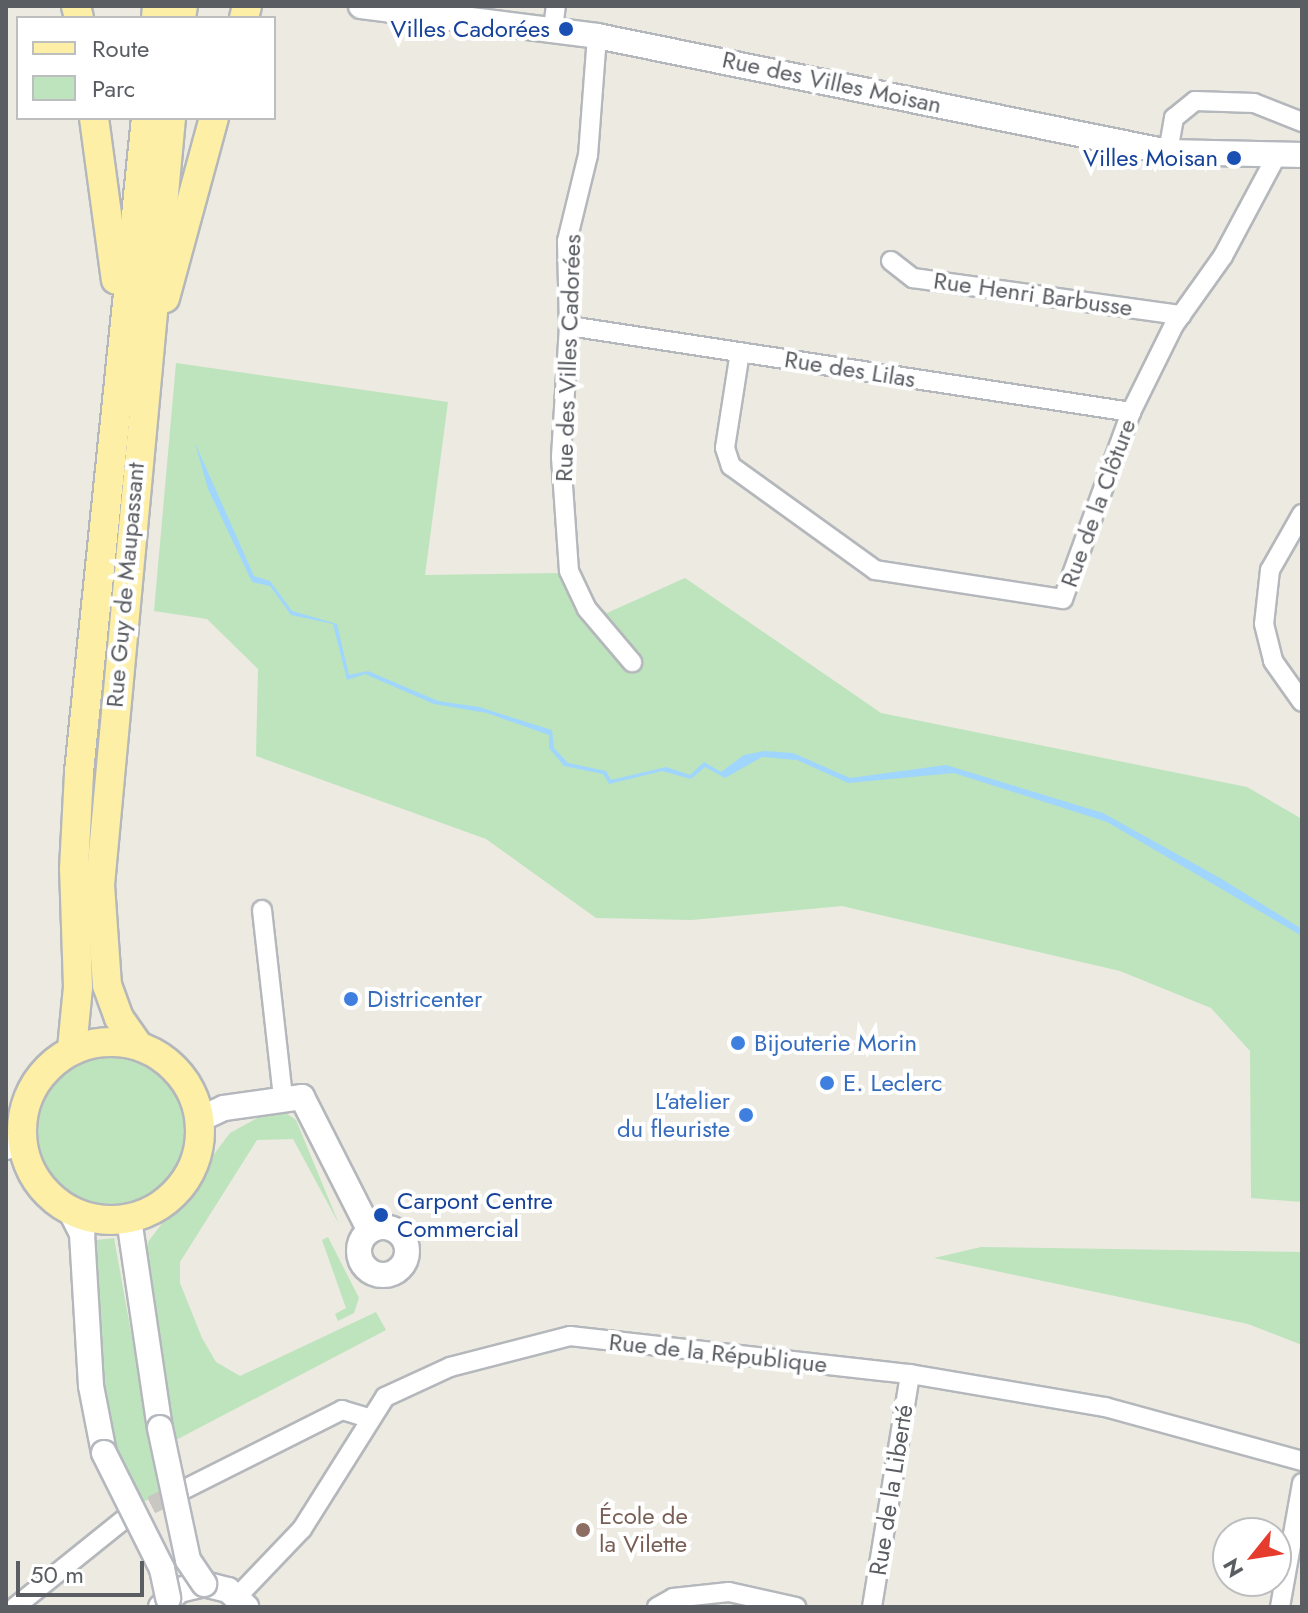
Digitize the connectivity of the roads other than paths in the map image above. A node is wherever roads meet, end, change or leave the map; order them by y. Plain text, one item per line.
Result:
1 (248, 6) edge
2 (256, 6) edge
3 (361, 6) edge
4 (554, 18) edge
5 (597, 36) junction
6 (94, 120) edge
7 (146, 120) edge
8 (171, 120) edge
9 (213, 120) edge
10 (1302, 122) edge
11 (1168, 152) junction
12 (1277, 155) junction
13 (1302, 155) edge
14 (891, 261) dead end
15 (1181, 315) junction
16 (150, 318) junction
17 (569, 326) junction
18 (740, 352) junction
19 (118, 398) junction
20 (1131, 412) junction
21 (1302, 514) edge
22 (632, 662) dead end
23 (1302, 702) edge
24 (262, 910) dead end
25 (138, 1045) junction
26 (72, 1049) junction
27 (283, 1096) junction
28 (200, 1119) junction
29 (14, 1144) edge
30 (71, 1212) junction
31 (129, 1219) junction
32 (370, 1231) dead end
33 (910, 1374) junction
34 (369, 1418) junction
35 (1302, 1461) edge
36 (1302, 1483) edge
37 (185, 1489) tunnel mouth
38 (127, 1517) tunnel mouth
39 (204, 1584) junction
40 (165, 1602) edge
41 (242, 1602) edge
42 (665, 1602) edge
43 (15, 1607) edge
44 (796, 1607) edge
45 (872, 1607) edge
46 (1280, 1607) edge

1 - 2 main road
3 - 4 main road, Rue des Villes Moisan
4 - 5 main road, Rue des Villes Moisan
5 - 11 main road, Rue des Villes Moisan
5 - 17 street, Rue des Villes Cadorées
6 - 19 main road
7 - 19 main road, Rue Guy de Maupassant
8 - 16 main road, Rue Guy de Maupassant
9 - 16 main road
10 - 11 street
11 - 12 main road, Rue des Villes Moisan
12 - 13 main road, Rue des Villes Moisan
12 - 15 street, Rue de la Clôture
14 - 15 street, Rue Henri Barbusse
15 - 20 street, Rue de la Clôture
16 - 25 main road, Rue Guy de Maupassant
17 - 18 street, Rue des Lilas
17 - 22 street, Rue des Villes Cadorées
18 - 20 street, Rue des Lilas
18 - 20 street, Rue de la Clôture
19 - 26 main road, Rue Guy de Maupassant
21 - 23 street
24 - 27 street
25 - 26 main road
25 - 28 main road
26 - 29 main road
27 - 28 main road
27 - 32 main road
28 - 31 main road
29 - 30 main road
30 - 31 main road
30 - 40 main road, bridge
31 - 39 main road, bridge
33 - 34 street, Rue de la République
33 - 35 street, Rue de la République
33 - 45 street, Rue de la Liberté
34 - 37 street
34 - 41 street, Rue de la République
36 - 46 street
38 - 43 street
39 - 40 main road
39 - 41 main road
42 - 44 street

